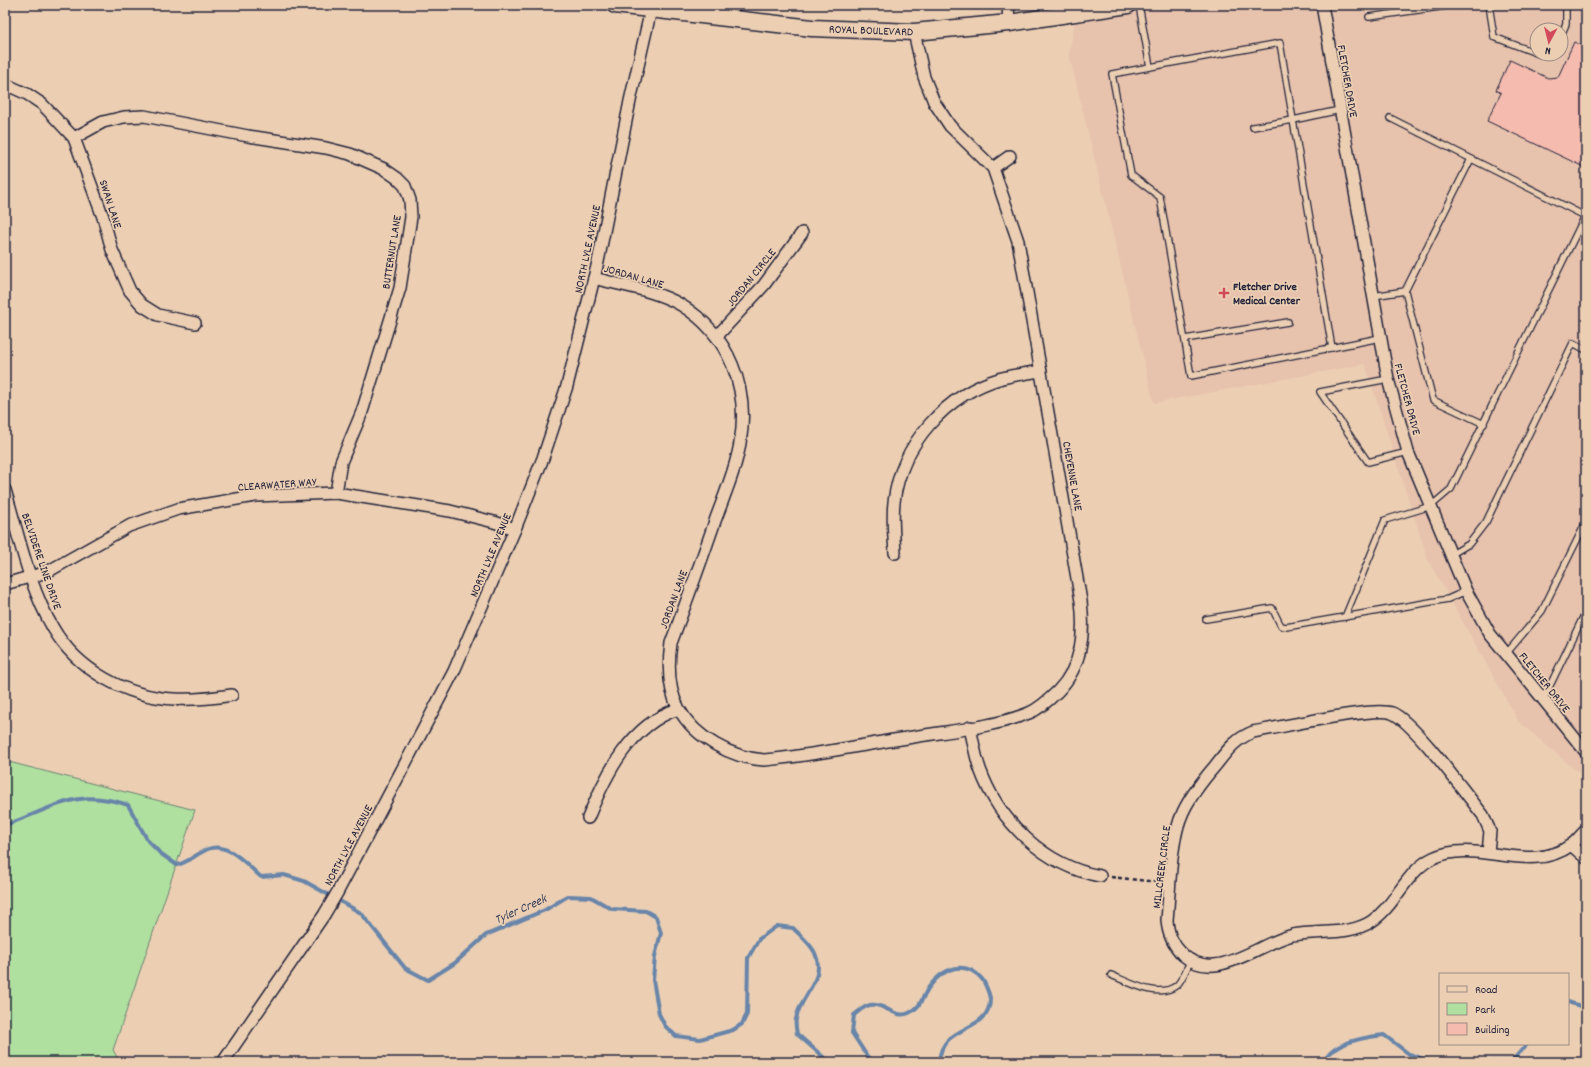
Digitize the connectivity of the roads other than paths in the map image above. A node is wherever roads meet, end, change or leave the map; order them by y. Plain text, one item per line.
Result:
1 (615, 5) edge
2 (1008, 5) edge
3 (1128, 5) edge
4 (1139, 5) edge
5 (1322, 5) edge
6 (1454, 5) edge
7 (1489, 5) edge
8 (1566, 5) edge
9 (652, 7) edge
10 (1369, 17) dead end
11 (1566, 22) edge
12 (1009, 23) junction
13 (914, 32) junction
14 (1529, 50) edge
15 (1150, 67) junction
16 (5, 84) edge
17 (1340, 110) junction
18 (1390, 118) dead end
19 (1293, 120) junction
20 (1253, 127) dead end
21 (74, 138) junction
22 (1010, 156) dead end
23 (1471, 159) junction
24 (993, 168) junction
25 (802, 233) dead end
26 (594, 278) junction
27 (1405, 291) junction
28 (1373, 296) junction
29 (1288, 322) dead end
30 (195, 323) dead end
31 (717, 336) junction
32 (1380, 338) junction
33 (1185, 339) junction
34 (1332, 348) junction
35 (1586, 350) edge
36 (1041, 371) junction
37 (1388, 379) junction
38 (1484, 424) junction
39 (1408, 452) junction
40 (5, 490) edge
41 (336, 493) junction
42 (1431, 506) junction
43 (1586, 522) edge
44 (515, 529) junction
45 (895, 553) dead end
46 (1452, 554) junction
47 (32, 577) junction
48 (5, 584) edge
49 (1466, 591) junction
50 (1586, 611) edge
51 (1345, 617) junction
52 (1206, 619) dead end
53 (1506, 654) junction
54 (232, 695) dead end
55 (1543, 700) junction
56 (678, 709) junction
57 (970, 727) junction
58 (1586, 752) edge
59 (588, 818) dead end
60 (1586, 830) edge
61 (1571, 845) junction
62 (1488, 853) junction
63 (1586, 858) edge
64 (1100, 876) road end
65 (1191, 960) junction
66 (1112, 975) dead end
67 (223, 1062) edge

1 - 9 street, ROYAL BOULEVARD
2 - 12 street
3 - 12 street, ROYAL BOULEVARD
4 - 15 lane
5 - 17 street, FLETCHER DRIVE
6 - 10 lane
7 - 14 lane
8 - 11 lane
9 - 13 street, ROYAL BOULEVARD
9 - 26 street, NORTH LYLE AVENUE
12 - 13 street, ROYAL BOULEVARD
13 - 24 street, CHEYENNE LANE
15 - 19 lane
15 - 33 lane
16 - 21 street, SWAN LANE
17 - 19 lane
17 - 28 street, FLETCHER DRIVE
18 - 23 lane
19 - 20 lane
19 - 34 lane
21 - 30 street, SWAN LANE
21 - 41 street, BUTTERNUT LANE
22 - 24 street
23 - 27 lane
23 - 38 lane
24 - 36 street, CHEYENNE LANE
25 - 31 street, JORDAN CIRCLE
26 - 31 street, JORDAN LANE
26 - 44 street, NORTH LYLE AVENUE
27 - 28 lane
27 - 38 lane
28 - 32 street, FLETCHER DRIVE
29 - 33 lane
31 - 56 street, JORDAN LANE
32 - 34 lane
32 - 37 street, FLETCHER DRIVE
33 - 34 lane
35 - 46 lane
36 - 45 street
36 - 57 street, CHEYENNE LANE
37 - 39 street, FLETCHER DRIVE
37 - 39 lane
38 - 42 lane
39 - 42 street, FLETCHER DRIVE
40 - 47 street, BELVIDERE LINE DRIVE
41 - 44 street, CLEARWATER WAY
41 - 47 street, CLEARWATER WAY
42 - 46 street, FLETCHER DRIVE
42 - 51 lane
43 - 53 lane
44 - 67 street, NORTH LYLE AVENUE
46 - 49 street, FLETCHER DRIVE
47 - 48 street, CLEARWATER WAY
47 - 54 street, BELVIDERE LINE DRIVE
49 - 51 lane
49 - 53 street, FLETCHER DRIVE
50 - 55 lane
51 - 52 lane
53 - 55 street, FLETCHER DRIVE
55 - 58 street, FLETCHER DRIVE
56 - 57 street, JORDAN LANE
56 - 59 street
57 - 64 street
60 - 61 street, MILLCREEK CIRCLE
61 - 62 street, MILLCREEK CIRCLE
61 - 63 street
62 - 65 street, MILLCREEK CIRCLE
62 - 65 street, MILLCREEK CIRCLE
65 - 66 lane

